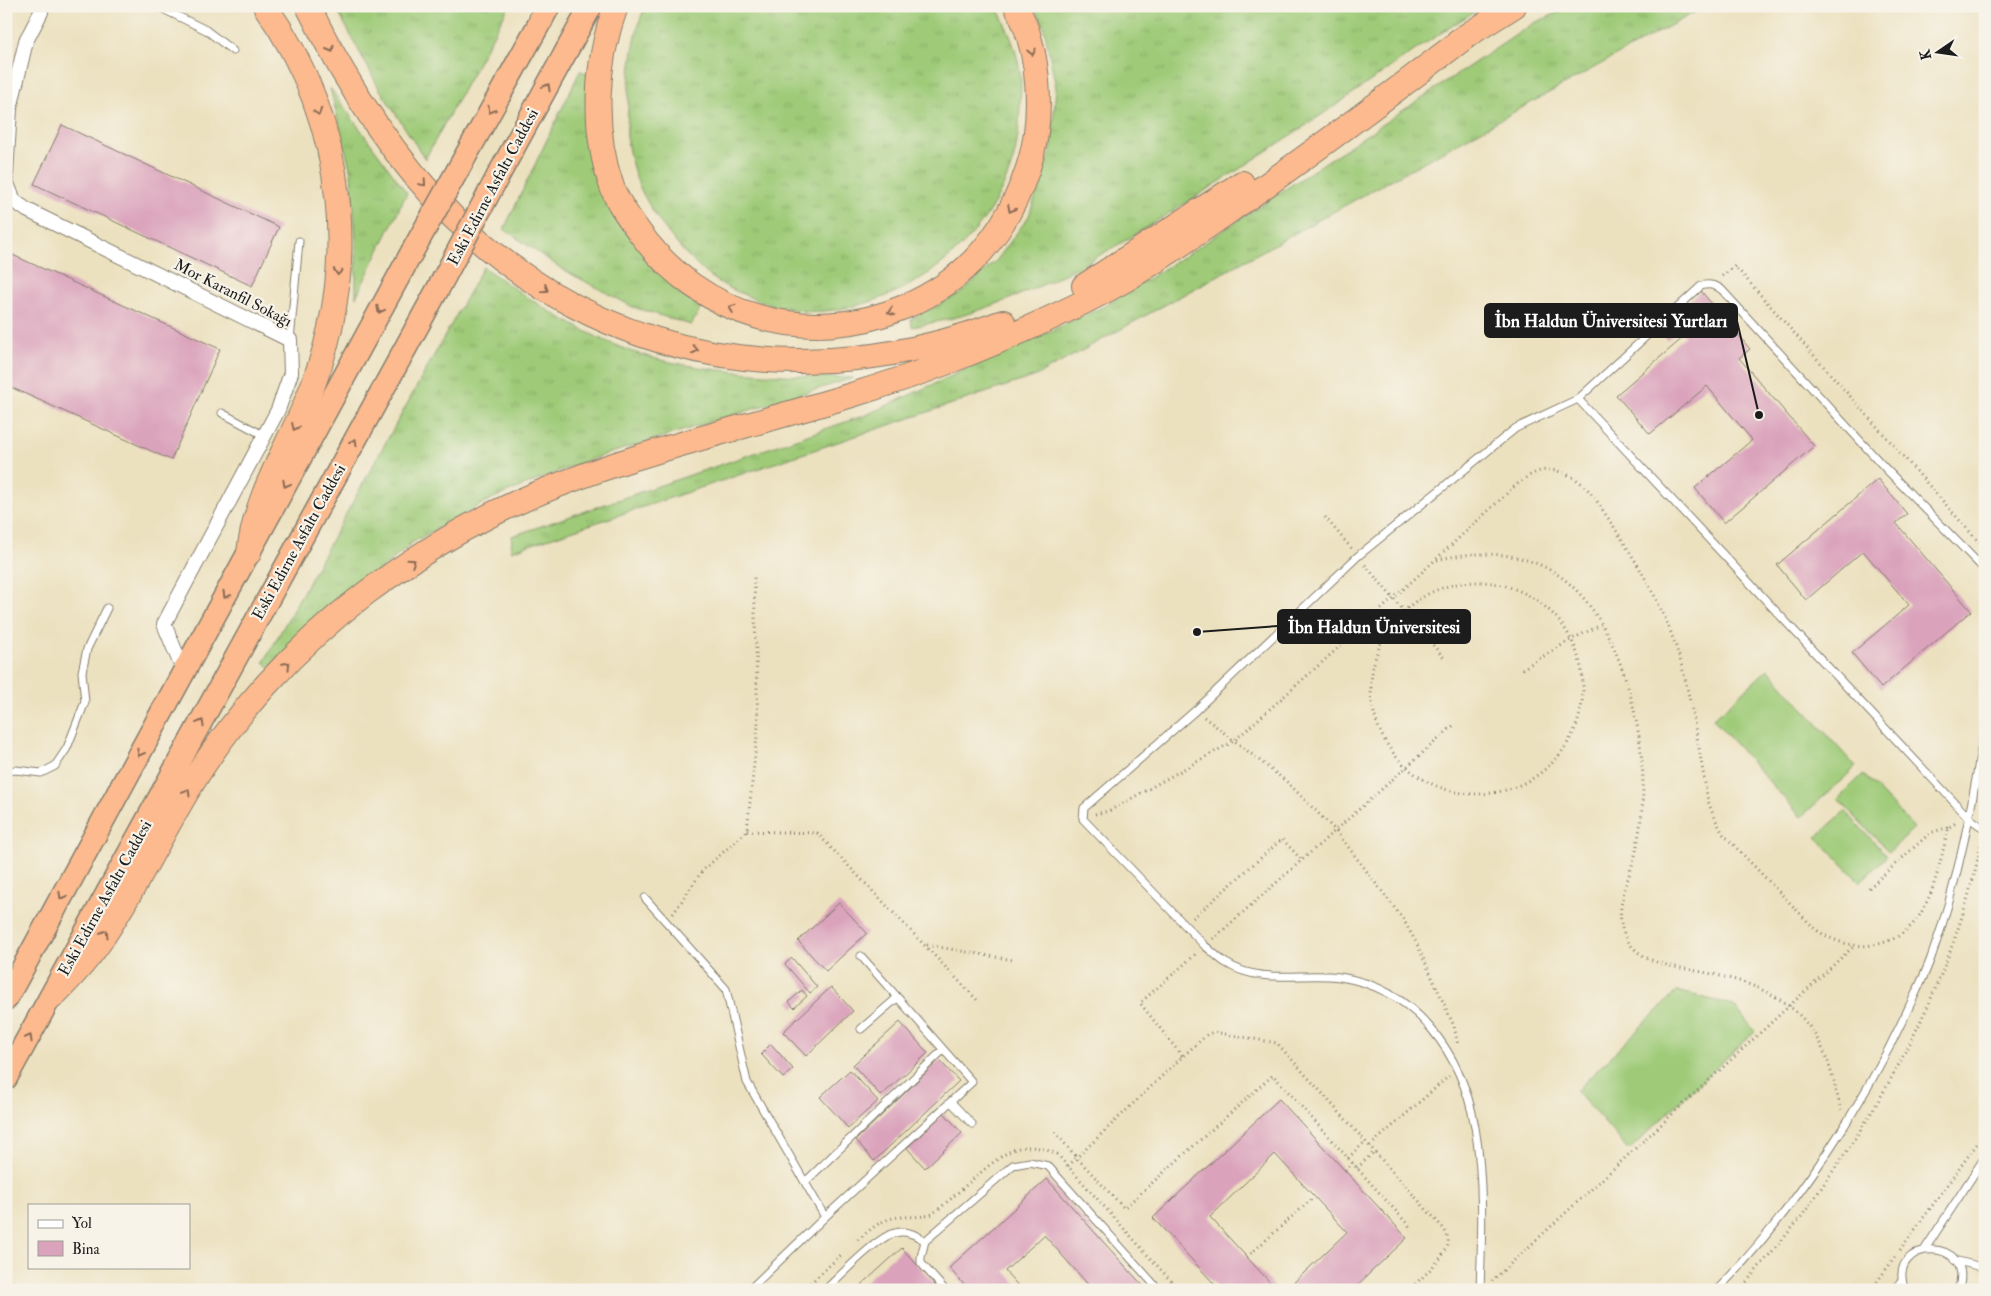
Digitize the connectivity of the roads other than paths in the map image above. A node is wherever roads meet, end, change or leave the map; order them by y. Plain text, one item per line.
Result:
1 (157, 6) edge
2 (265, 6) edge
3 (308, 6) edge
4 (592, 6) edge
5 (616, 6) edge
6 (1016, 6) edge
7 (1514, 6) edge
8 (44, 9) edge
9 (545, 11) edge
10 (1472, 32) junction
11 (233, 50) dead end
12 (6, 174) edge
13 (6, 181) edge
14 (299, 241) dead end
15 (290, 340) junction
16 (1578, 399) junction
17 (222, 412) dead end
18 (265, 436) junction
19 (249, 553) junction
20 (1985, 570) edge
21 (107, 608) dead end
22 (184, 672) junction
23 (1985, 724) edge
24 (6, 771) edge
25 (1969, 818) junction
26 (1985, 829) edge
27 (645, 898) dead end
28 (861, 956) dead end
29 (52, 997) junction
30 (897, 998) junction
31 (6, 999) edge
32 (861, 1029) dead end
33 (943, 1050) junction
34 (6, 1078) edge
35 (951, 1102) junction
36 (972, 1124) dead end
37 (1985, 1157) edge
38 (804, 1182) junction
39 (824, 1217) junction
40 (925, 1241) junction
41 (1925, 1249) junction
42 (1954, 1260) junction
43 (1985, 1268) edge
44 (1902, 1280) junction
45 (749, 1290) edge
46 (825, 1290) edge
47 (945, 1290) edge
48 (1159, 1290) edge
49 (1480, 1290) edge
50 (1717, 1290) edge
51 (1894, 1290) edge
52 (1905, 1290) edge
53 (1958, 1290) edge

1 - 11 lane
2 -> 19 highway
3 -> 10 highway
29 -> 4 highway, Eski Edirne Asfaltı Caddesi, bridge
6 -> 5 highway
7 - 10 highway
8 - 12 street
9 -> 19 highway, bridge
29 -> 10 highway
13 - 15 street, Mor Karanfil Sokağı
14 - 15 lane
15 - 18 street, Mor Karanfil Sokağı
16 - 20 lane
16 - 25 lane
16 - 49 lane
17 - 18 lane
18 - 22 street, Mor Karanfil Sokağı
19 -> 22 highway
21 - 24 lane
22 -> 31 highway
23 - 25 lane
25 - 26 lane
25 - 50 lane
27 - 38 lane
28 - 30 lane
34 -> 29 highway, Eski Edirne Asfaltı Caddesi
30 - 32 lane
30 - 33 lane
33 - 35 lane
33 - 38 lane
35 - 36 lane
35 - 39 lane
37 - 41 lane
38 - 39 lane
39 - 45 lane
40 - 46 lane
40 - 47 lane
40 - 48 lane
41 - 42 lane
41 - 44 lane
42 - 43 lane
42 - 53 lane
44 - 51 lane
44 - 52 lane

